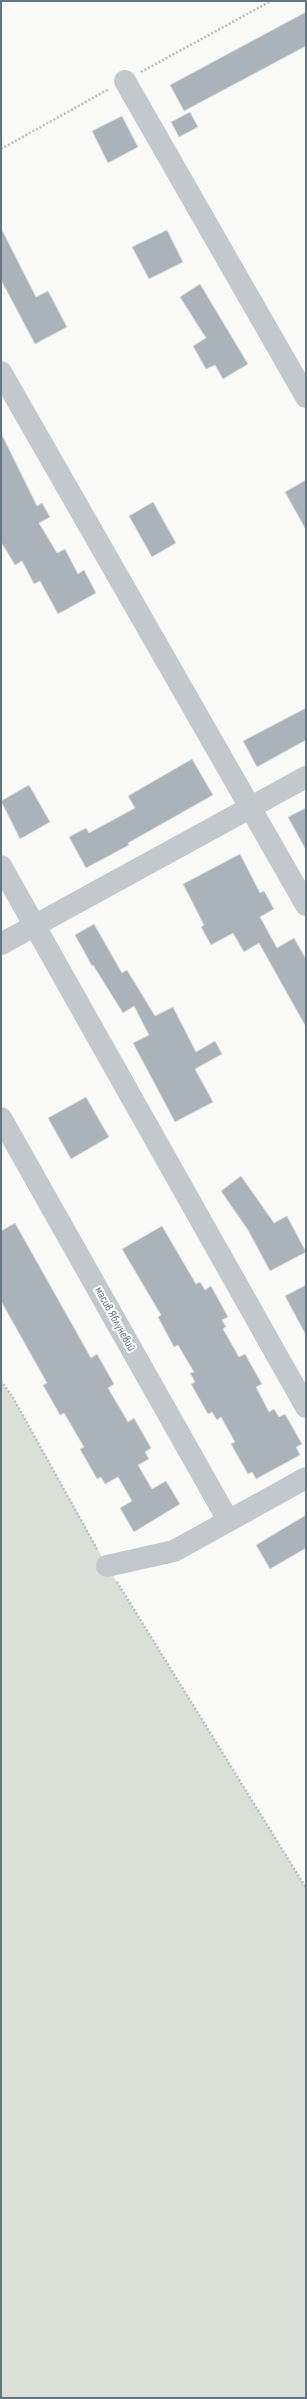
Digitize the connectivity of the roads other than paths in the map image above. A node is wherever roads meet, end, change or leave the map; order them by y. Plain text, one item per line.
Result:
1 (125, 80) road end
2 (1, 372) edge
3 (306, 397) edge
4 (306, 777) edge
5 (251, 808) junction
6 (1, 866) edge
7 (306, 905) edge
8 (35, 926) junction
9 (1, 944) edge
10 (1, 1118) edge
11 (306, 1407) edge
12 (306, 1478) edge
13 (228, 1520) junction
14 (107, 1566) road end

1 - 3 street
2 - 5 street
4 - 5 street
5 - 7 street
5 - 8 street
6 - 8 street
8 - 9 street
8 - 11 street
10 - 13 street, масив Яблуневий
12 - 13 street
13 - 14 street

